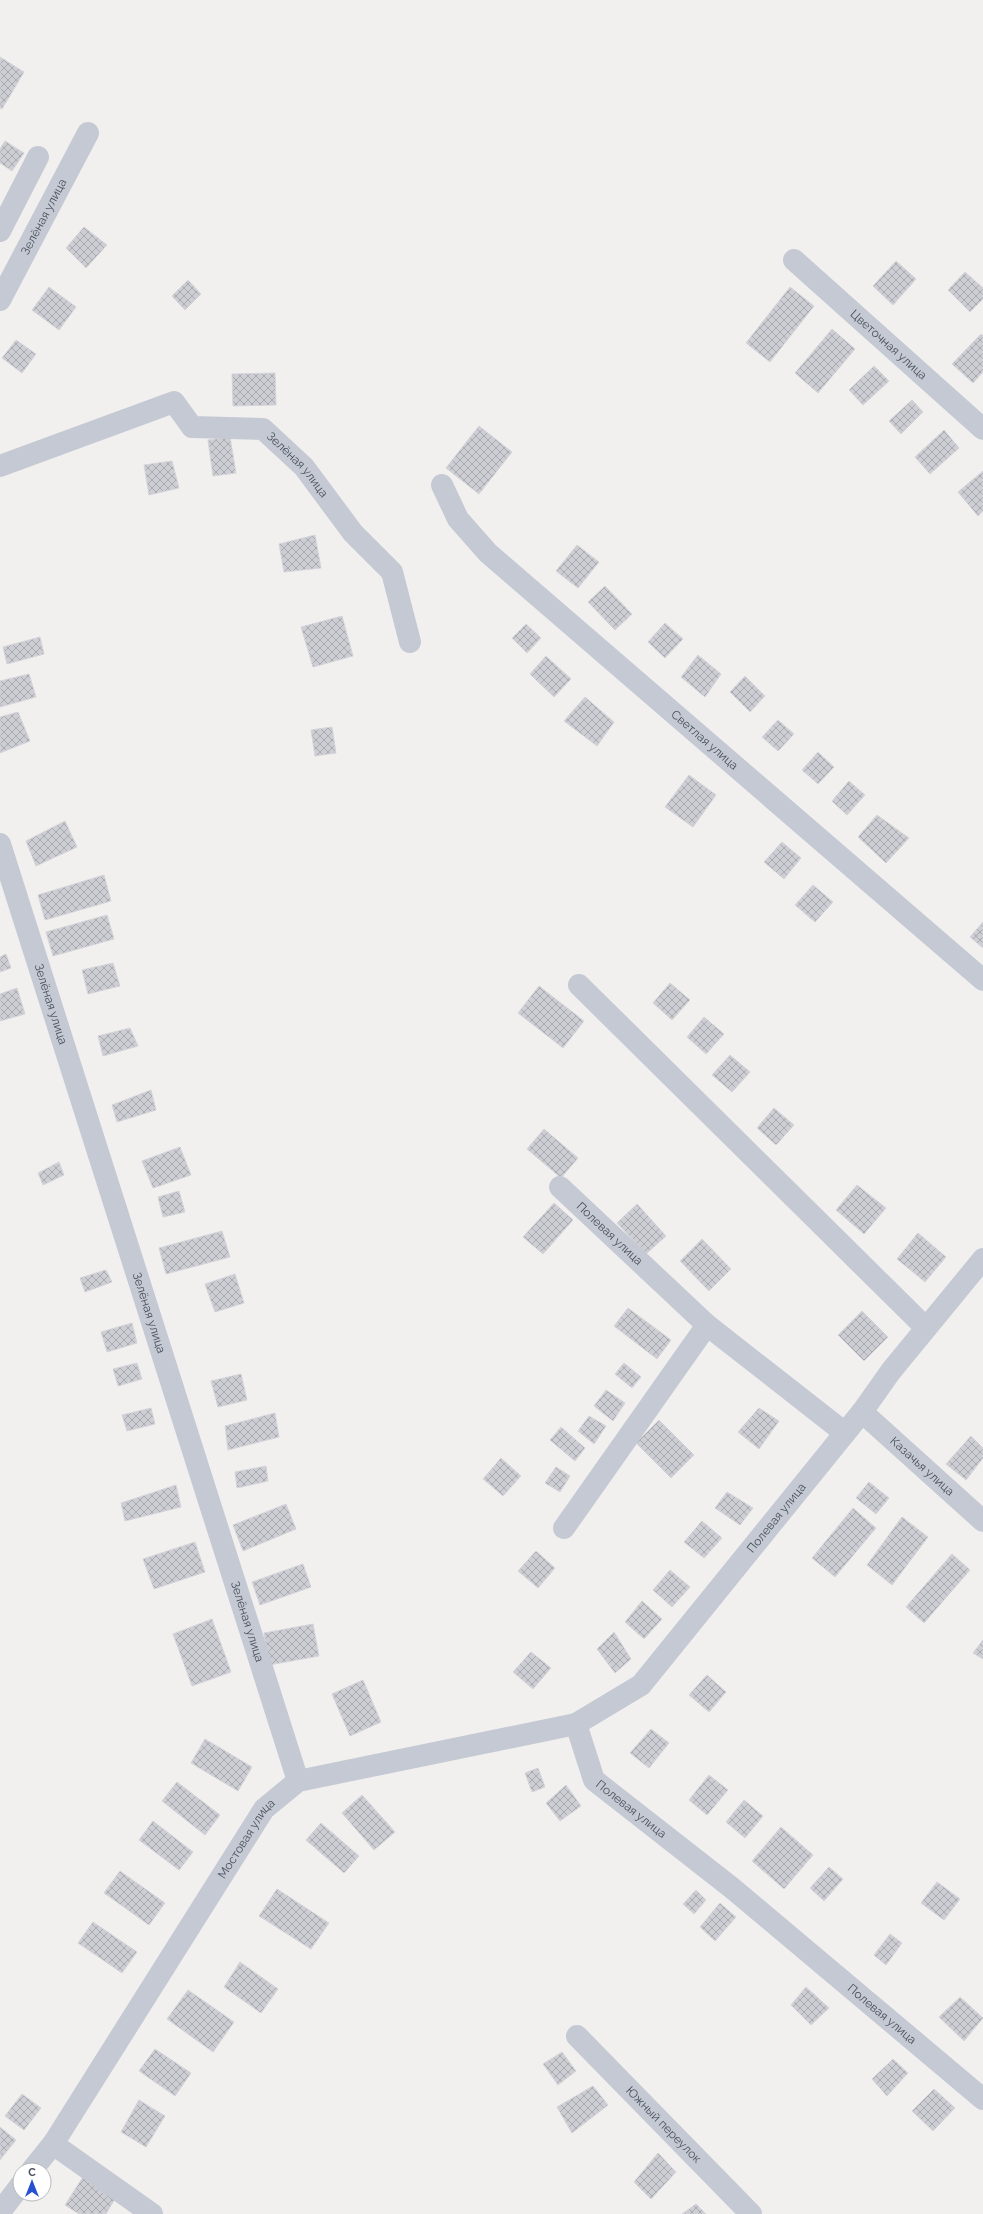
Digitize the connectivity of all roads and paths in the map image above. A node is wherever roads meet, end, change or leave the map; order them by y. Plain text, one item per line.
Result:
1 (88, 133) dead end
2 (38, 157) dead end
3 (0, 231) edge
4 (794, 260) dead end
5 (0, 300) edge
6 (983, 429) edge
7 (0, 466) edge
8 (442, 486) dead end
9 (410, 642) dead end
10 (0, 844) edge
11 (983, 980) edge
12 (579, 984) dead end
13 (560, 1186) dead end
14 (983, 1259) edge
15 (707, 1325) junction
16 (926, 1328) junction
17 (862, 1412) junction
18 (845, 1433) junction
19 (983, 1521) edge
20 (564, 1528) dead end
21 (576, 1724) junction
22 (298, 1781) junction
23 (577, 2036) dead end
24 (983, 2099) edge
25 (53, 2144) junction
26 (38, 2162) edge
27 (12, 2196) edge
28 (0, 2212) edge
29 (152, 2214) edge
30 (750, 2214) edge

1 - 5 street, Зелёная улица
2 - 3 street
4 - 6 street, Цветочная улица
7 - 9 street, Зелёная улица
8 - 11 street, Светлая улица
10 - 22 street, Зелёная улица
12 - 16 street
13 - 15 street, Полевая улица
14 - 16 street, Полевая улица
15 - 18 street, Полевая улица
15 - 20 street
16 - 17 street, Полевая улица
17 - 18 street, Полевая улица
17 - 19 street, Казачья улица
18 - 21 street, Полевая улица
21 - 22 street, Мостовая улица
21 - 24 street, Полевая улица
22 - 25 street, Мостовая улица
23 - 30 street, Южный переулок
25 - 26 street, Мостовая улица
25 - 29 street
27 - 28 street

